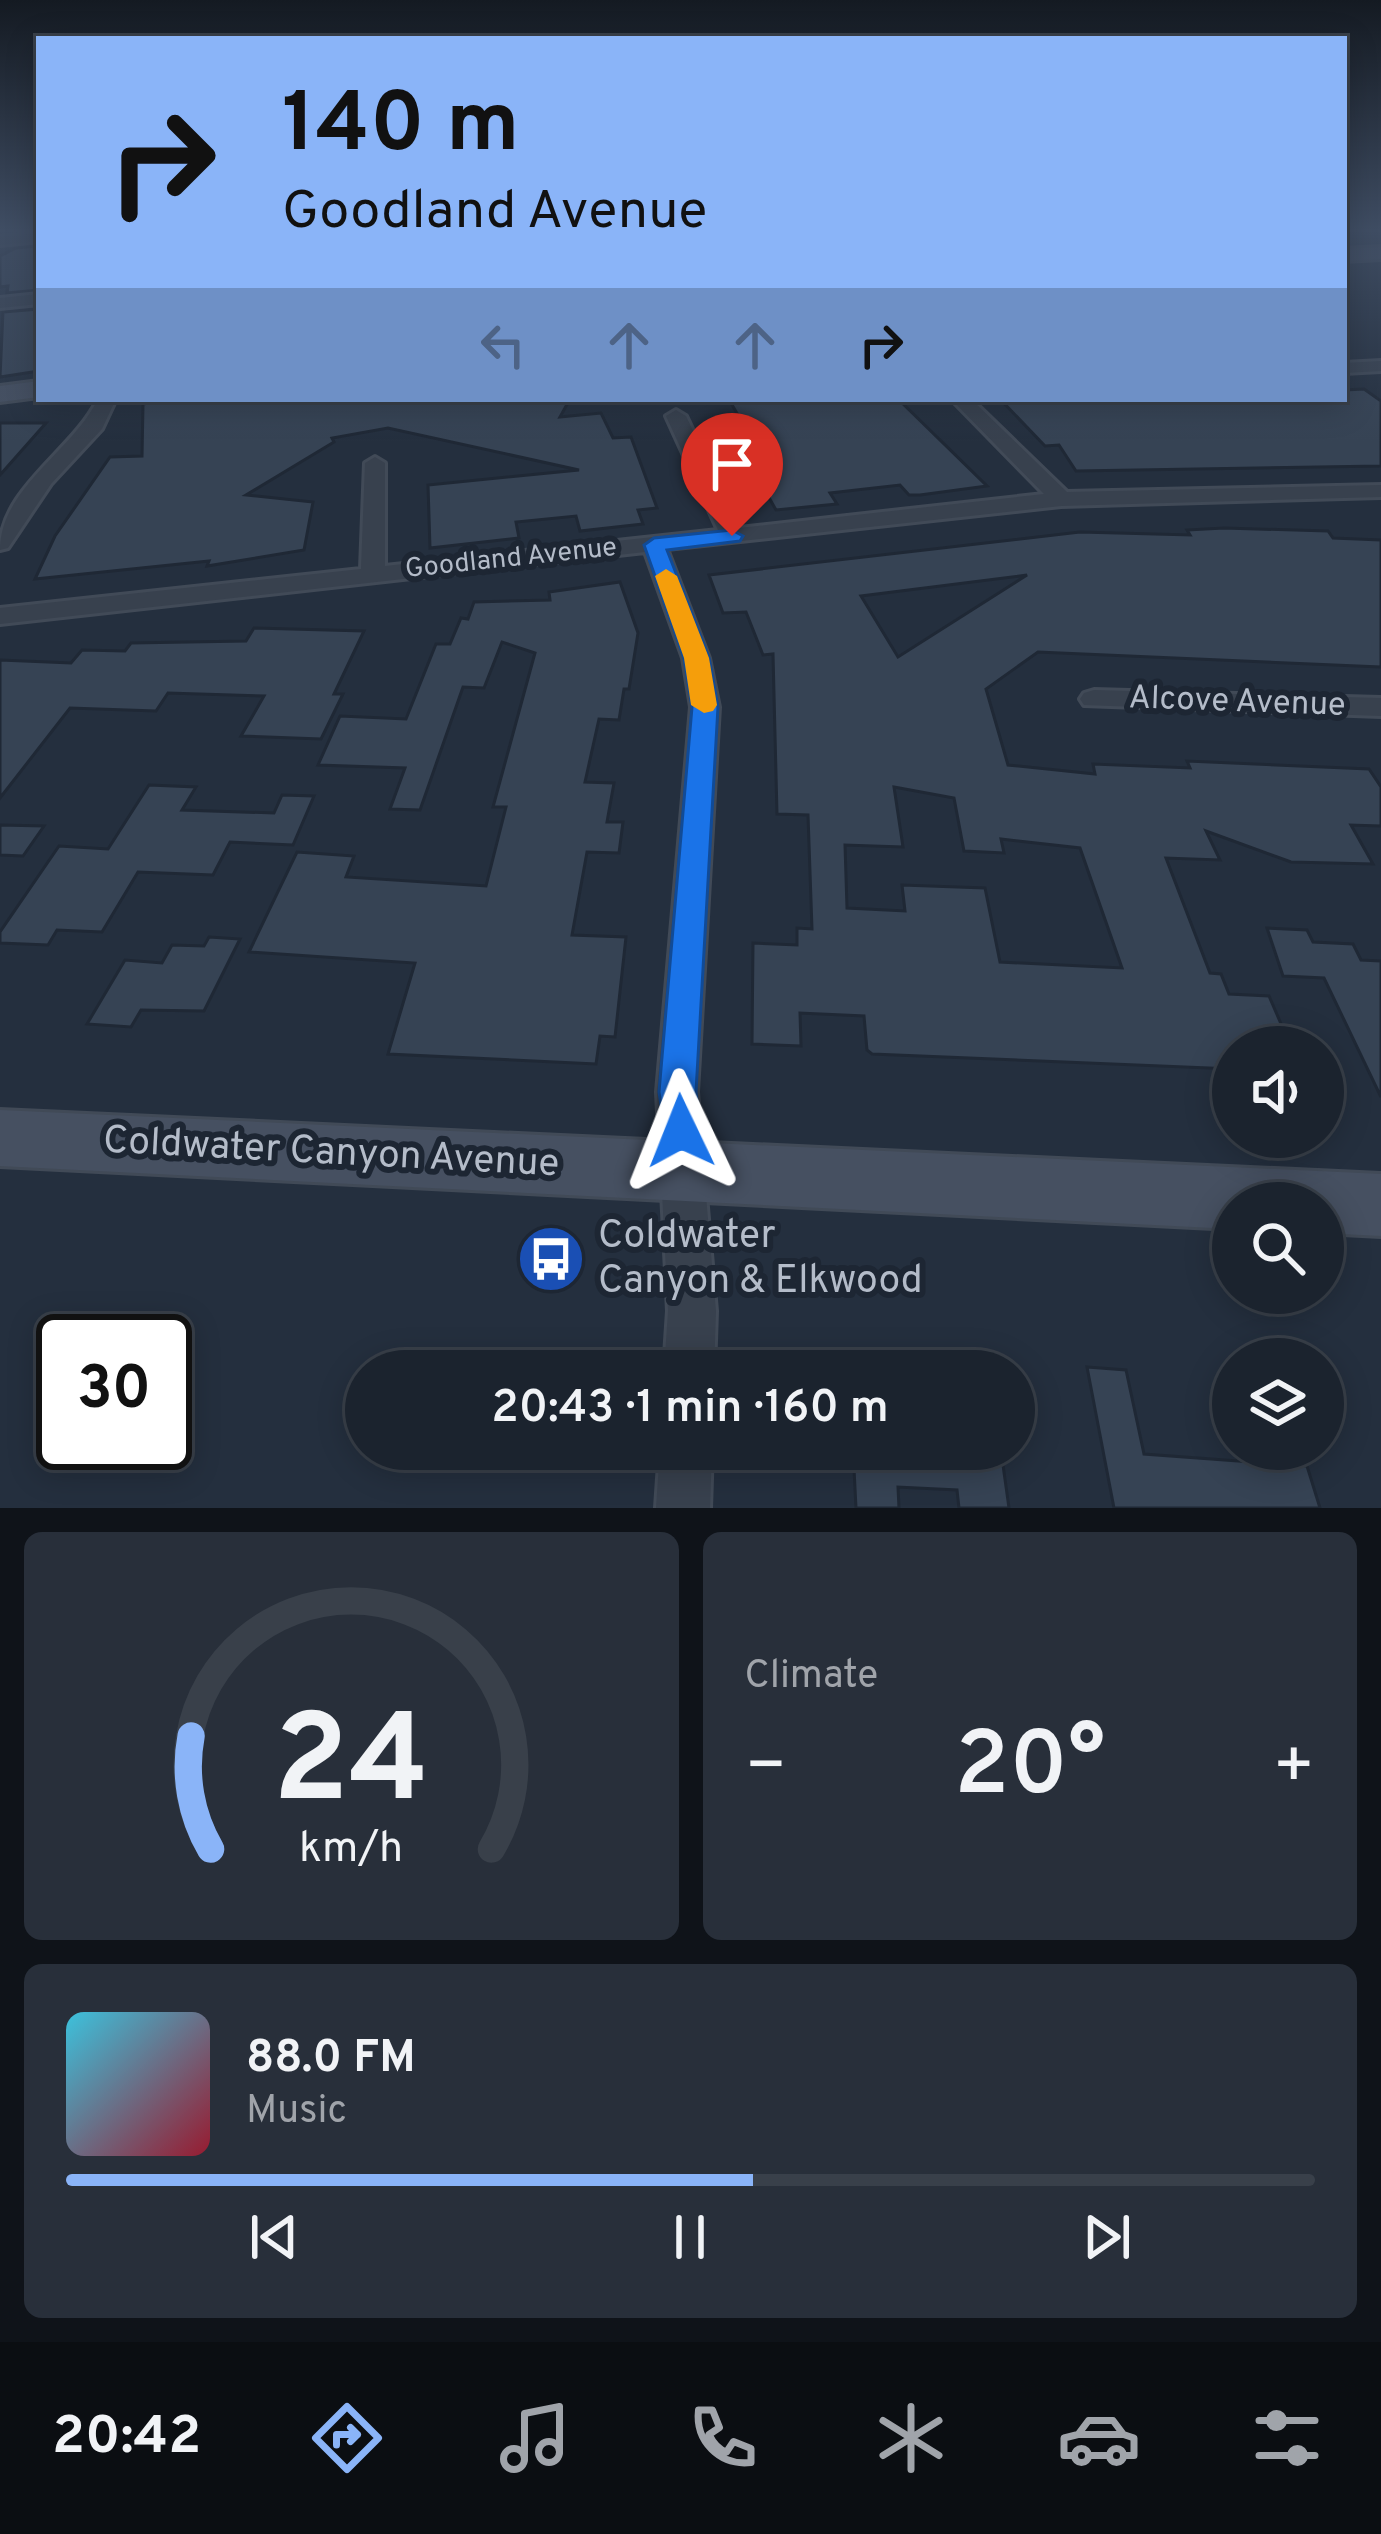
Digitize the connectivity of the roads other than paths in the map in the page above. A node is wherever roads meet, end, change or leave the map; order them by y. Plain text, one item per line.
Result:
1 (1381, 366) edge
2 (1347, 368) edge
3 (36, 389) edge
4 (0, 394) edge
5 (106, 402) edge
6 (963, 402) edge
7 (676, 416) dead end
8 (375, 463) dead end
9 (1381, 491) edge
10 (1061, 499) junction
11 (732, 536) junction
12 (0, 543) edge
13 (654, 545) junction
14 (374, 572) junction
15 (0, 616) edge
16 (1094, 699) dead end
17 (1381, 707) edge
18 (0, 1138) edge
19 (684, 1170) junction
20 (1381, 1205) edge
21 (690, 1350) edge
22 (685, 1470) edge
23 (683, 1508) edge

1 - 2 street
3 - 4 main road
5 - 12 street
6 - 10 street
7 - 11 street
8 - 14 street
9 - 10 street, Goodland Avenue
10 - 11 street, Goodland Avenue
11 - 13 street, Goodland Avenue
13 - 14 street, Goodland Avenue
13 - 19 street
14 - 15 street, Goodland Avenue
16 - 17 street, Alcove Avenue
18 - 19 main road, Coldwater Canyon Avenue
19 - 20 main road, Coldwater Canyon Avenue
19 - 21 street
22 - 23 street

